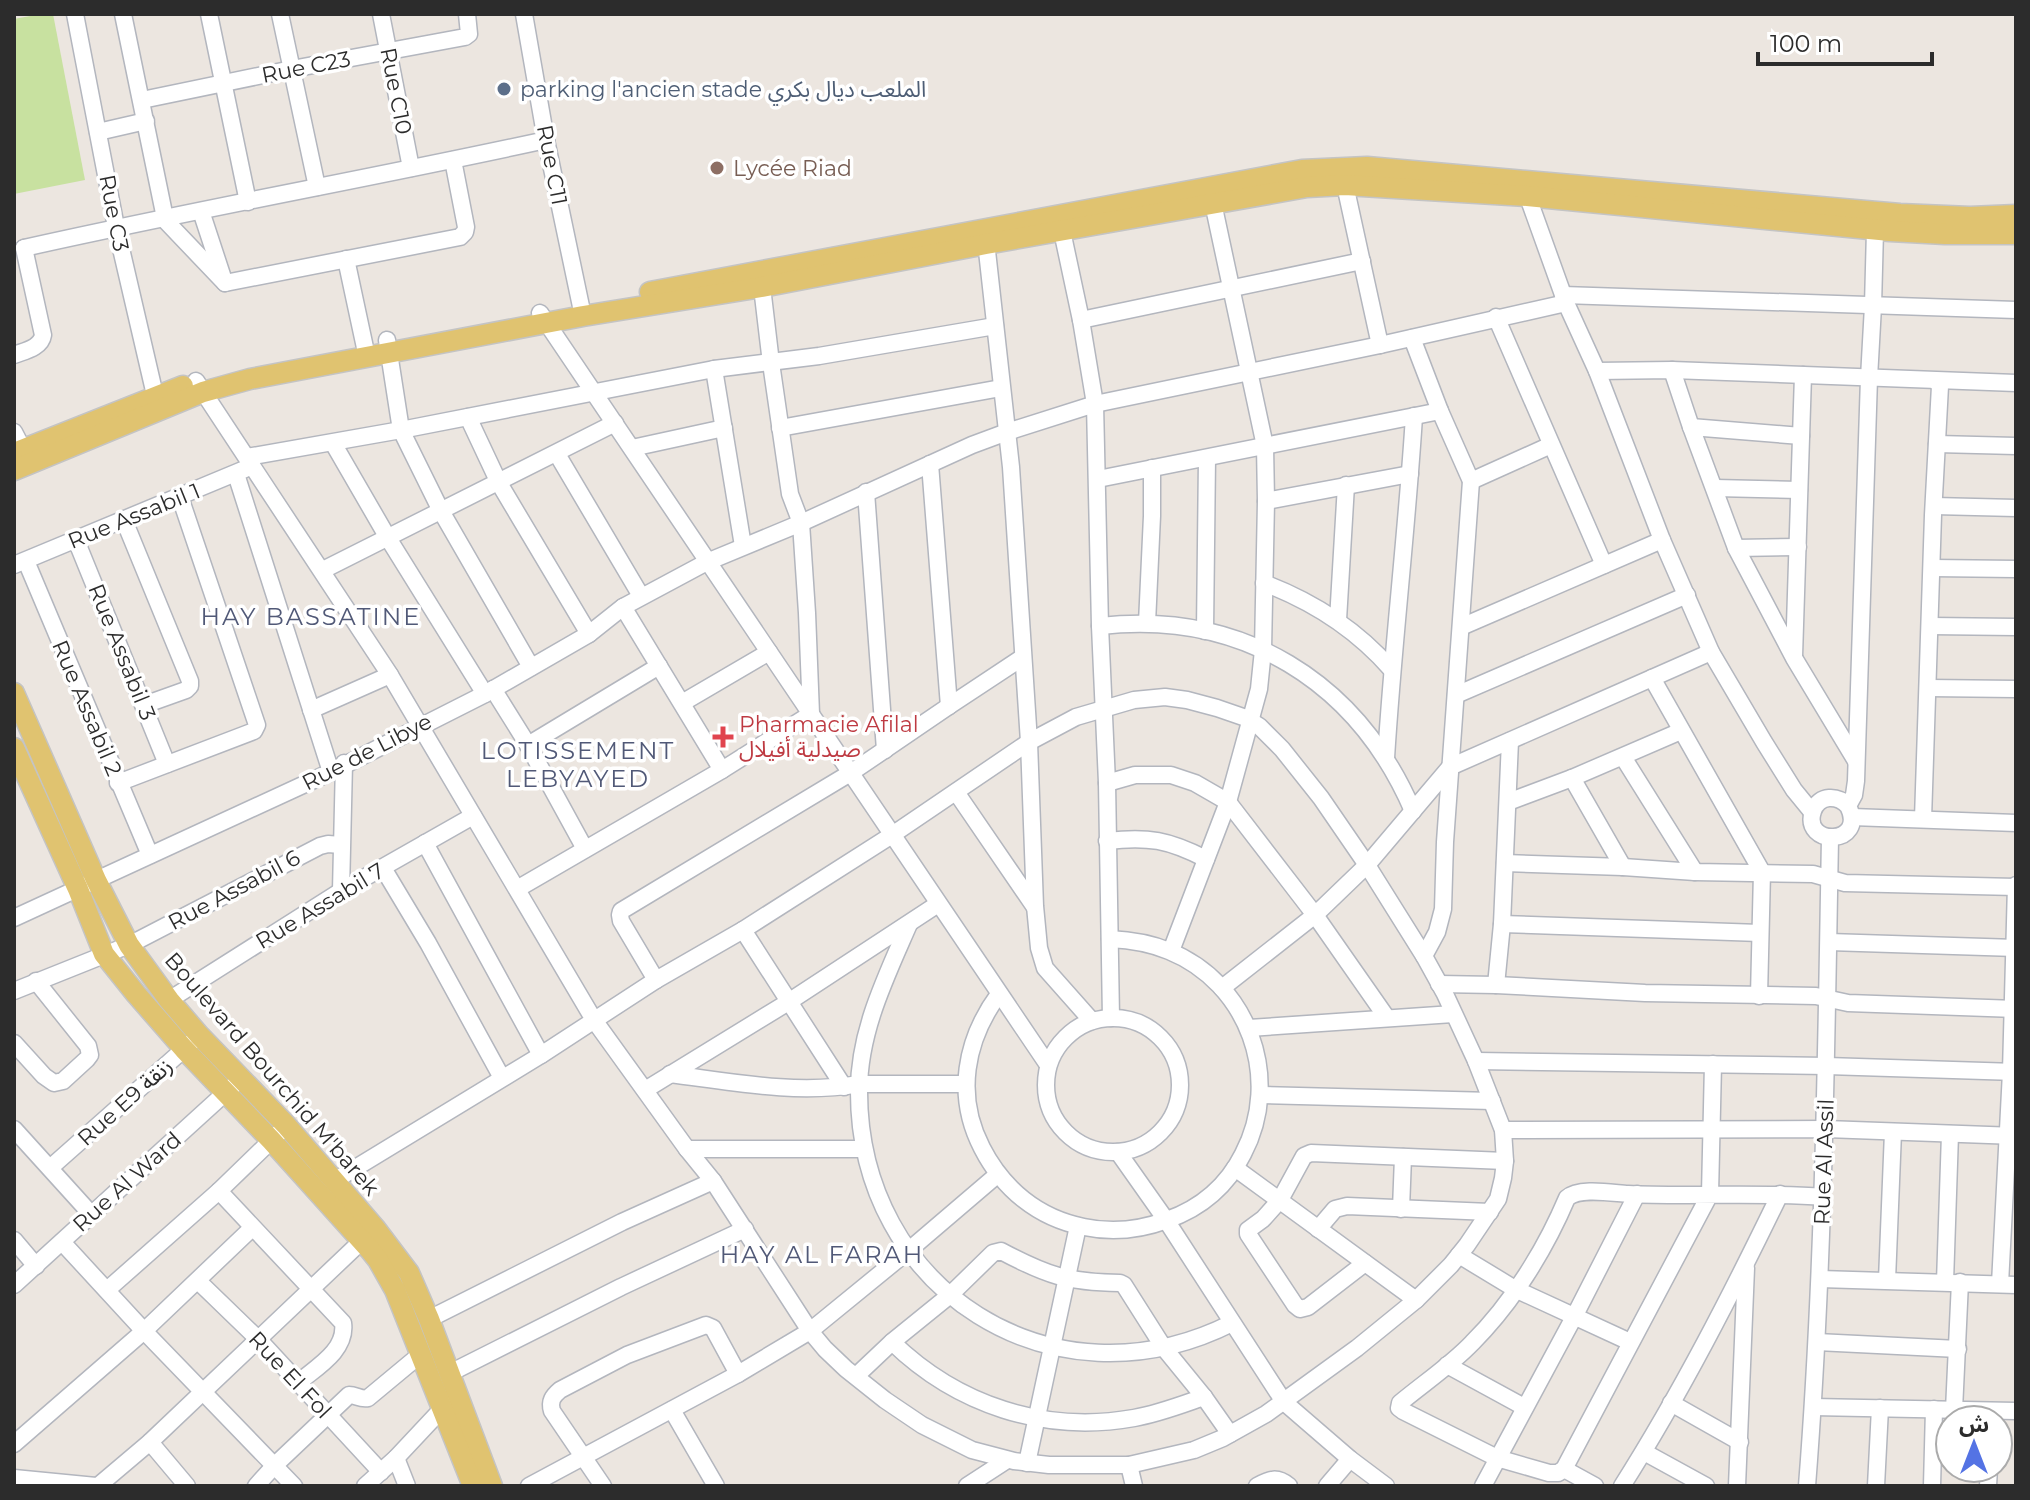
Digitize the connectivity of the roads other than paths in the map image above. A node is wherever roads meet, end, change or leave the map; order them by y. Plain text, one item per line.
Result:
1 (75, 14) edge
2 (123, 14) edge
3 (209, 14) edge
4 (280, 14) edge
5 (381, 14) edge
6 (467, 14) edge
7 (524, 14) edge
8 (389, 51) junction
9 (292, 69) junction
10 (225, 83) junction
11 (142, 100) junction
12 (146, 121) junction
13 (98, 132) junction
14 (546, 140) junction
15 (453, 160) junction
16 (411, 168) junction
17 (1345, 185) junction
18 (317, 187) junction
19 (1525, 188) junction
20 (248, 202) junction
21 (1213, 203) junction
22 (201, 211) junction
23 (2016, 215) edge
24 (164, 218) junction
25 (116, 227) junction
26 (1875, 230) junction
27 (1062, 231) junction
28 (2016, 234) edge
29 (985, 236) junction
30 (19, 246) edge
31 (346, 259) junction
32 (1362, 261) junction
33 (225, 283) junction
34 (762, 287) junction
35 (1232, 288) junction
36 (1564, 299) junction
37 (1873, 306) junction
38 (582, 310) junction
39 (2016, 310) edge
40 (1496, 317) junction
41 (544, 318) junction
42 (1081, 320) junction
43 (995, 326) junction
44 (1412, 338) junction
45 (1380, 345) junction
46 (389, 346) junction
47 (366, 351) junction
48 (14, 355) edge
49 (771, 363) junction
50 (714, 369) junction
51 (1672, 370) junction
52 (1597, 371) junction
53 (1250, 372) junction
54 (1803, 375) junction
55 (1869, 378) junction
56 (1936, 381) junction
57 (2016, 383) edge
58 (200, 387) junction
59 (1001, 388) junction
60 (595, 392) junction
61 (157, 403) junction
62 (1095, 404) junction
63 (1440, 411) junction
64 (1414, 416) junction
65 (468, 417) junction
66 (615, 423) junction
67 (1691, 427) junction
68 (724, 428) junction
69 (780, 428) junction
70 (401, 430) junction
71 (1007, 432) junction
72 (1801, 436) junction
73 (333, 443) junction
74 (1937, 444) junction
75 (1551, 445) junction
76 (1265, 446) junction
77 (2016, 446) edge
78 (632, 448) junction
79 (19, 454) edge
80 (557, 454) junction
81 (1207, 458) junction
82 (250, 462) junction
83 (930, 464) junction
84 (1152, 468) junction
85 (236, 474) junction
86 (1410, 474) junction
87 (1098, 479) junction
88 (1471, 481) junction
89 (499, 483) junction
90 (1346, 485) junction
91 (1715, 488) junction
92 (1799, 490) junction
93 (866, 492) junction
94 (180, 497) junction
95 (1266, 501) junction
96 (1934, 506) junction
97 (2016, 508) edge
98 (441, 511) junction
99 (124, 520) junction
100 (801, 523) junction
101 (388, 538) junction
102 (76, 540) junction
103 (1662, 540) junction
104 (743, 546) junction
105 (1798, 547) junction
106 (1736, 548) junction
107 (707, 562) junction
108 (20, 563) edge
109 (1604, 565) junction
110 (1932, 568) junction
111 (2016, 569) edge
112 (323, 570) junction
113 (1264, 583) junction
114 (1687, 595) junction
115 (641, 596) junction
116 (623, 607) junction
117 (1338, 620) junction
118 (1147, 623) junction
119 (1100, 626) junction
120 (1930, 626) junction
121 (1461, 627) junction
122 (2016, 627) edge
123 (1205, 631) junction
124 (589, 634) junction
125 (1263, 650) junction
126 (769, 652) junction
127 (1711, 652) junction
128 (1023, 657) junction
129 (1794, 658) junction
130 (659, 666) junction
131 (531, 667) junction
132 (1391, 669) junction
133 (390, 675) junction
134 (1652, 678) junction
135 (1928, 688) junction
136 (2016, 689) edge
137 (489, 692) junction
138 (14, 693) edge
139 (1456, 695) junction
140 (682, 703) junction
141 (144, 705) junction
142 (949, 706) junction
143 (1104, 708) junction
144 (311, 710) junction
145 (811, 714) junction
146 (1249, 720) junction
147 (421, 725) junction
148 (21, 728) edge
149 (1681, 731) junction
150 (1510, 741) junction
151 (1029, 742) junction
152 (528, 745) junction
153 (14, 748) edge
154 (885, 750) junction
155 (1623, 757) junction
156 (1386, 758) junction
157 (1856, 761) junction
158 (167, 764) junction
159 (1450, 767) junction
160 (337, 768) junction
161 (722, 770) junction
162 (852, 772) junction
163 (1572, 778) junction
164 (118, 783) junction
165 (1107, 783) junction
166 (956, 792) junction
167 (1228, 802) junction
168 (1508, 802) junction
169 (1413, 811) junction
170 (1812, 812) junction
171 (1850, 812) junction
172 (473, 816) junction
173 (1923, 819) junction
174 (2016, 823) edge
175 (892, 835) junction
176 (1830, 838) junction
177 (1107, 841) junction
178 (425, 843) junction
179 (341, 845) junction
180 (585, 849) junction
181 (150, 855) junction
182 (1206, 859) junction
183 (1505, 863) junction
184 (1367, 865) junction
185 (1623, 867) junction
186 (383, 868) junction
187 (1695, 872) junction
188 (1762, 872) junction
189 (1829, 879) junction
190 (87, 885) junction
191 (2016, 886) edge
192 (517, 889) junction
193 (341, 891) junction
194 (938, 904) junction
195 (1035, 906) junction
196 (1315, 915) junction
197 (14, 918) edge
198 (909, 924) junction
199 (1502, 924) junction
200 (743, 930) junction
201 (1760, 933) junction
202 (1110, 939) junction
203 (1829, 942) junction
204 (129, 945) junction
205 (2015, 948) edge
206 (1171, 951) junction
207 (104, 954) junction
208 (1424, 956) junction
209 (656, 980) junction
210 (36, 981) junction
211 (1439, 984) junction
212 (1496, 985) junction
213 (1222, 988) junction
214 (14, 991) edge
215 (999, 994) junction
216 (1759, 996) junction
217 (1828, 997) junction
218 (169, 1000) junction
219 (790, 1001) junction
220 (2014, 1009) edge
221 (1453, 1014) junction
222 (1111, 1018) junction
223 (1387, 1018) junction
224 (594, 1020) junction
225 (1092, 1021) junction
226 (1249, 1028) junction
227 (192, 1042) junction
228 (14, 1043) edge
229 (541, 1055) junction
230 (1476, 1061) junction
231 (1713, 1064) junction
232 (1048, 1065) junction
233 (1827, 1066) junction
234 (2014, 1072) edge
235 (670, 1074) junction
236 (502, 1078) junction
237 (966, 1084) junction
238 (233, 1085) junction
239 (851, 1086) junction
240 (645, 1090) junction
241 (1260, 1095) junction
242 (1492, 1101) junction
243 (286, 1125) junction
244 (14, 1129) edge
245 (1713, 1129) junction
246 (1826, 1129) junction
247 (1503, 1130) junction
248 (1893, 1132) junction
249 (1950, 1134) junction
250 (2012, 1136) edge
251 (271, 1140) junction
252 (687, 1149) junction
253 (863, 1149) junction
254 (1118, 1152) junction
255 (1403, 1157) junction
256 (1505, 1161) junction
257 (50, 1168) junction
258 (1235, 1168) junction
259 (997, 1175) junction
260 (334, 1181) junction
261 (713, 1181) junction
262 (219, 1191) junction
263 (1637, 1194) junction
264 (1710, 1194) junction
265 (1780, 1194) junction
266 (1823, 1197) junction
267 (1280, 1200) junction
268 (1401, 1209) junction
269 (1490, 1212) junction
270 (91, 1214) junction
271 (1166, 1220) junction
272 (1078, 1226) junction
273 (252, 1228) junction
274 (745, 1229) junction
275 (1318, 1229) junction
276 (368, 1234) junction
277 (14, 1240) edge
278 (62, 1242) junction
279 (908, 1251) junction
280 (1459, 1255) junction
281 (1365, 1263) junction
282 (1746, 1265) junction
283 (36, 1266) junction
284 (1066, 1279) junction
285 (1820, 1279) junction
286 (1887, 1280) junction
287 (198, 1281) junction
288 (1952, 1282) junction
289 (2008, 1284) edge
290 (14, 1285) edge
291 (312, 1289) junction
292 (1515, 1289) junction
293 (107, 1290) junction
294 (950, 1295) junction
295 (1416, 1300) junction
296 (1574, 1317) junction
297 (429, 1319) junction
298 (1232, 1323) junction
299 (144, 1331) junction
300 (810, 1331) junction
301 (259, 1340) junction
302 (892, 1342) junction
303 (1630, 1342) junction
304 (1817, 1342) junction
305 (1053, 1347) junction
306 (1164, 1348) junction
307 (1958, 1349) junction
308 (421, 1354) junction
309 (1447, 1365) junction
310 (450, 1373) junction
311 (738, 1374) junction
312 (856, 1376) junction
313 (299, 1382) junction
314 (203, 1393) junction
315 (1204, 1397) junction
316 (1284, 1402) junction
317 (1671, 1403) junction
318 (1954, 1404) edge
319 (450, 1405) junction
320 (1524, 1407) junction
321 (1813, 1407) junction
322 (1880, 1408) junction
323 (1934, 1409) joint
324 (672, 1410) junction
325 (329, 1416) junction
326 (1036, 1419) junction
327 (1230, 1434) junction
328 (150, 1442) junction
329 (1740, 1442) junction
330 (14, 1443) edge
331 (1644, 1452) junction
332 (584, 1456) junction
333 (396, 1458) junction
334 (1497, 1458) junction
335 (1350, 1459) junction
336 (1007, 1460) junction
337 (1027, 1463) junction
338 (275, 1465) junction
339 (1129, 1465) junction
340 (1564, 1469) junction
341 (381, 1472) junction
342 (14, 1478) edge
343 (97, 1486) edge
344 (187, 1486) edge
345 (256, 1486) edge
346 (294, 1486) edge
347 (365, 1486) edge
348 (407, 1486) edge
349 (473, 1486) edge
350 (492, 1486) edge
351 (529, 1486) edge
352 (603, 1486) edge
353 (716, 1486) edge
354 (967, 1486) edge
355 (1134, 1486) edge
356 (1257, 1486) edge
357 (1289, 1486) edge
358 (1327, 1486) edge
359 (1386, 1486) edge
360 (1483, 1486) edge
361 (1595, 1486) edge
362 (1622, 1486) edge
363 (1706, 1486) edge
364 (1737, 1486) edge
365 (1807, 1486) edge
366 (1876, 1486) edge
367 (1932, 1486) edge

1 - 13 street, Rue C3
2 - 11 street
3 - 10 street
4 - 9 street
5 - 8 street, Rue C10
6 - 8 street, Rue C23
7 - 14 street, Rue C11
8 - 9 street, Rue C23
8 - 16 street, Rue C10
9 - 10 street, Rue C23
9 - 18 street
10 - 11 street, Rue C23
10 - 20 street
11 - 12 street
12 - 13 street
12 - 24 street
13 - 25 street, Rue C3
14 - 15 street
14 - 38 street, Rue C11
15 - 16 street
15 - 31 street
16 - 18 street
17 - 19 main road
17 - 21 main road
17 - 32 street
18 - 20 street
19 - 23 main road
19 - 26 main road
19 - 29 main road
19 - 36 street
20 - 22 street
21 - 27 main road
21 - 35 street
22 - 24 street
22 - 33 street
24 - 25 street
24 - 33 street
25 - 30 street
25 - 61 street, Rue C3
26 - 28 main road
26 - 37 street
27 - 29 main road
27 - 42 street
29 - 34 main road
29 - 38 main road
29 - 43 street
30 - 48 street
31 - 33 street
31 - 47 street
32 - 35 street
32 - 45 street
34 - 38 main road
34 - 49 street
35 - 42 street
35 - 53 street
36 - 37 street, Rue de Libye
36 - 40 street, Rue de Libye
36 - 52 street
37 - 39 street, Rue de Libye
37 - 55 street
38 - 41 main road
40 - 44 street, Rue de Libye
40 - 75 street
41 - 46 main road
41 - 60 street
42 - 62 street
43 - 49 street, Rue Assabil 1
43 - 59 street
44 - 45 street, Rue de Libye
44 - 63 street
45 - 53 street, Rue de Libye
46 - 47 main road
46 - 70 street
47 - 58 main road
49 - 50 street, Rue Assabil 1
49 - 69 street
50 - 60 street, Rue Assabil 1
50 - 68 street
51 - 52 street
51 - 54 street
51 - 67 street
52 - 103 street
53 - 62 street, Rue de Libye
53 - 76 street
54 - 55 street
54 - 72 street
55 - 56 street
55 - 157 street
56 - 57 street
56 - 74 street
58 - 61 main road
58 - 82 street
59 - 69 street
59 - 71 street
60 - 65 street, Rue Assabil 1
60 - 66 street
61 - 79 main road
62 - 71 street, Rue de Libye
62 - 87 street
63 - 64 street
63 - 88 street
64 - 76 street
64 - 86 street
65 - 70 street, Rue Assabil 1
65 - 89 street
66 - 78 street
66 - 80 street
67 - 72 street
67 - 91 street
68 - 78 street
68 - 104 street
69 - 100 street
70 - 73 street, Rue Assabil 1
70 - 98 street
71 - 83 street, Rue de Libye
71 - 128 street
72 - 92 street
73 - 82 street, Rue Assabil 1
73 - 101 street
74 - 77 street
74 - 96 street
75 - 88 street
75 - 109 street
76 - 81 street
76 - 95 street
78 - 107 street
80 - 89 street
80 - 115 street
81 - 84 street
81 - 123 street
82 - 85 street, Rue Assabil 1
82 - 112 street
83 - 93 street, Rue de Libye
83 - 142 street
84 - 87 street
84 - 118 street
85 - 94 street, Rue Assabil 1
85 - 144 street
86 - 90 street
86 - 132 street
87 - 119 street
88 - 121 street
89 - 98 street
89 - 124 street
90 - 95 street
90 - 117 street
91 - 92 street
91 - 106 street
92 - 105 street
93 - 100 street, Rue de Libye
93 - 154 street
94 - 99 street, Rue Assabil 1
94 - 158 street
95 - 113 street
96 - 97 street
96 - 110 street
98 - 101 street
98 - 131 street
99 - 102 street, Rue Assabil 1
99 - 141 street
100 - 104 street, Rue de Libye
100 - 145 street
101 - 112 street
101 - 137 street
102 - 108 street, Rue Assabil 1
102 - 141 street, Rue Assabil 3
103 - 109 street
103 - 114 street
104 - 107 street, Rue de Libye
105 - 106 street
105 - 129 street
106 - 129 street
107 - 115 street, Rue de Libye
107 - 126 street
108 - 164 street, Rue Assabil 2
109 - 121 street
110 - 111 street
110 - 120 street
112 - 133 street
113 - 117 street
113 - 125 street
114 - 127 street
114 - 139 street
115 - 116 street, Rue de Libye
116 - 124 street, Rue de Libye
116 - 130 street
117 - 132 street
118 - 119 street
118 - 123 street
119 - 143 street
120 - 122 street
120 - 135 street
121 - 139 street
123 - 125 street
124 - 131 street, Rue de Libye
125 - 146 street
125 - 156 street
126 - 140 street
126 - 145 street
127 - 134 street
127 - 170 street
128 - 142 street
128 - 151 street
129 - 157 street
130 - 140 street
130 - 152 street
131 - 137 street, Rue de Libye
132 - 156 street
133 - 144 street
133 - 147 street
134 - 149 street
134 - 150 street
135 - 136 street
135 - 173 street
137 - 147 street, Rue de Libye
137 - 152 street
138 - 148 main road, Boulevard Bourchid M'barek
139 - 159 street
140 - 161 street
141 - 158 street, Rue Assabil 3
142 - 154 street
143 - 146 street
143 - 151 street
143 - 165 street
144 - 160 street
145 - 161 street
145 - 162 street
146 - 167 street
146 - 184 street
147 - 160 street, Rue de Libye
147 - 172 street
148 - 190 main road, Boulevard Bourchid M'barek
149 - 155 street
149 - 188 street
150 - 159 street
150 - 168 street
151 - 166 street
151 - 195 street
152 - 180 street
153 - 190 main road, Boulevard Bourchid M'barek
154 - 162 street
155 - 163 street
155 - 187 street
156 - 169 street
157 - 171 street
158 - 164 street
159 - 169 street
159 - 208 street
160 - 179 street
160 - 181 street, Rue de Libye
161 - 180 street
162 - 175 street
162 - 209 street
163 - 168 street
163 - 185 street
164 - 181 street, Rue Assabil 2
165 - 167 street
165 - 177 street
166 - 175 street
166 - 195 street
167 - 182 street
167 - 196 street
168 - 183 street
169 - 184 street
170 - 171 street
170 - 176 street
171 - 173 street
171 - 176 street
172 - 178 street, Rue Assabil 7
172 - 192 street
173 - 174 street
175 - 194 street
175 - 200 street
176 - 189 street, Rue Al Assil
177 - 182 street
177 - 202 street
178 - 186 street, Rue Assabil 7
178 - 229 street
179 - 193 street
179 - 204 street, Rue Assabil 6
180 - 192 street
181 - 190 street, Rue de Libye
182 - 206 street
183 - 185 street
183 - 199 street
184 - 196 street
184 - 208 street
185 - 187 street
186 - 193 street, Rue Assabil 7
186 - 236 street
187 - 188 street
188 - 189 street
188 - 201 street
189 - 191 street
189 - 203 street, Rue Al Assil
190 - 197 street, Rue de Libye
190 - 204 main road, Boulevard Bourchid M'barek
190 - 207 main road, Boulevard Bourchid M'barek
191 - 205 street
192 - 224 street
193 - 218 street, Rue Assabil 7
194 - 198 street
194 - 215 street
195 - 225 street
196 - 213 street
196 - 223 street
198 - 219 street
198 - 239 street
199 - 201 street
199 - 212 street
200 - 209 street
200 - 219 street
201 - 216 street
202 - 206 street
202 - 222 street
203 - 205 street
203 - 217 street, Rue Al Assil
204 - 207 street, Rue Assabil 6
204 - 218 main road, Boulevard Bourchid M'barek
205 - 220 street
206 - 213 street
207 - 210 street, Rue Assabil 6
207 - 227 main road, Boulevard Bourchid M'barek
208 - 211 street
209 - 224 street
210 - 214 street, Rue Assabil 6
210 - 228 street
211 - 212 street
211 - 221 street
212 - 216 street
213 - 226 street
215 - 232 street
215 - 237 street
216 - 217 street
217 - 220 street
217 - 233 street, Rue Al Assil
218 - 227 main road, Boulevard Bourchid M'barek
219 - 235 street
219 - 239 street
220 - 234 street
221 - 223 street
221 - 230 street
222 - 225 street
222 - 254 street
223 - 226 street
224 - 229 street
224 - 240 street
225 - 232 street
226 - 241 street
227 - 238 main road, Boulevard Bourchid M'barek
227 - 257 street, Rue E9 زنقة
229 - 236 street
230 - 231 street
230 - 242 street
231 - 233 street
231 - 245 street
232 - 254 street
233 - 234 street
233 - 246 street, Rue Al Assil
234 - 250 street
235 - 239 street
235 - 240 street
236 - 260 street
237 - 239 street
237 - 259 street
238 - 243 main road, Boulevard Bourchid M'barek
238 - 251 main road, Boulevard Bourchid M'barek
238 - 270 street, Rue Al Ward
239 - 253 street
240 - 252 street
241 - 242 street
241 - 258 street
242 - 247 street
243 - 251 street
243 - 260 main road, Boulevard Bourchid M'barek
244 - 257 street
245 - 246 street
245 - 247 street
245 - 264 street
246 - 248 street
246 - 266 street, Rue Al Assil
247 - 256 street
248 - 249 street
248 - 286 street
249 - 250 street
249 - 288 street
250 - 289 street
251 - 262 street
251 - 276 main road, Boulevard Bourchid M'barek
252 - 253 street
252 - 261 street
253 - 279 street
254 - 271 street
255 - 256 street
255 - 267 street
255 - 268 street
256 - 269 street
257 - 270 street
258 - 267 street
258 - 271 street
259 - 272 street
259 - 279 street
260 - 276 main road, Boulevard Bourchid M'barek
261 - 274 street
261 - 297 street
262 - 273 street
262 - 293 street
263 - 264 street
263 - 292 street
263 - 296 street
264 - 265 street
264 - 303 street
265 - 266 street
265 - 282 street
266 - 285 street, Rue Al Assil
267 - 275 street
267 - 281 street
268 - 269 street
268 - 275 street
269 - 280 street
270 - 278 street, Rue Al Ward
271 - 272 street
271 - 298 street
272 - 284 street
273 - 287 street
273 - 291 street
274 - 300 street
274 - 310 street
275 - 281 street
276 - 291 street
276 - 297 main road, Boulevard Bourchid M'barek
276 - 308 main road, Boulevard Bourchid M'barek
277 - 283 street
278 - 283 street, Rue Al Ward
278 - 293 street
279 - 294 street
279 - 300 street
280 - 292 street
280 - 295 street
281 - 295 street
282 - 317 street
282 - 329 street
283 - 290 street, Rue Al Ward
284 - 294 street
284 - 305 street
284 - 306 street
285 - 286 street
285 - 304 street, Rue Al Assil
286 - 288 street
287 - 299 street
287 - 301 street, Rue El Fol
288 - 289 street
288 - 307 street
291 - 301 street
291 - 313 street
292 - 296 street
292 - 309 street
293 - 299 street
294 - 302 street
294 - 305 street
295 - 316 street
296 - 303 street
296 - 320 street
297 - 310 main road, Boulevard Bourchid M'barek
298 - 306 street
298 - 316 street
299 - 314 street
299 - 330 street
300 - 311 street
300 - 312 street
301 - 313 street, Rue El Fol
301 - 314 street
302 - 312 street
302 - 326 street
303 - 340 street
304 - 307 street
304 - 321 street, Rue Al Assil
305 - 306 street
305 - 326 street
306 - 315 street
307 - 318 street
308 - 319 main road, Boulevard Bourchid M'barek
308 - 325 street
309 - 320 street
309 - 334 street
310 - 319 main road, Boulevard Bourchid M'barek
311 - 324 street
311 - 332 street
312 - 336 street
313 - 325 street, Rue El Fol
314 - 328 street
314 - 338 street
315 - 326 street
315 - 327 street
316 - 327 street
316 - 335 street
317 - 329 street
317 - 331 street
319 - 333 street
319 - 349 main road, Boulevard Bourchid M'barek
319 - 350 main road, Boulevard Bourchid M'barek
320 - 334 street
321 - 322 street
321 - 365 street, Rue Al Assil
322 - 323 street
322 - 366 street
323 - 367 street
324 - 332 street
324 - 353 street
325 - 338 street
325 - 341 street, Rue El Fol
326 - 337 street
327 - 339 street
328 - 343 street
328 - 344 street
329 - 364 street
331 - 362 street
331 - 363 street
332 - 351 street
332 - 352 street
333 - 341 street
333 - 348 street
334 - 340 street
334 - 360 street
335 - 358 street
335 - 359 street
336 - 337 street
336 - 354 street
337 - 339 street
338 - 345 street
338 - 346 street
339 - 355 street
340 - 361 street
341 - 347 street
342 - 343 street
356 - 357 street

